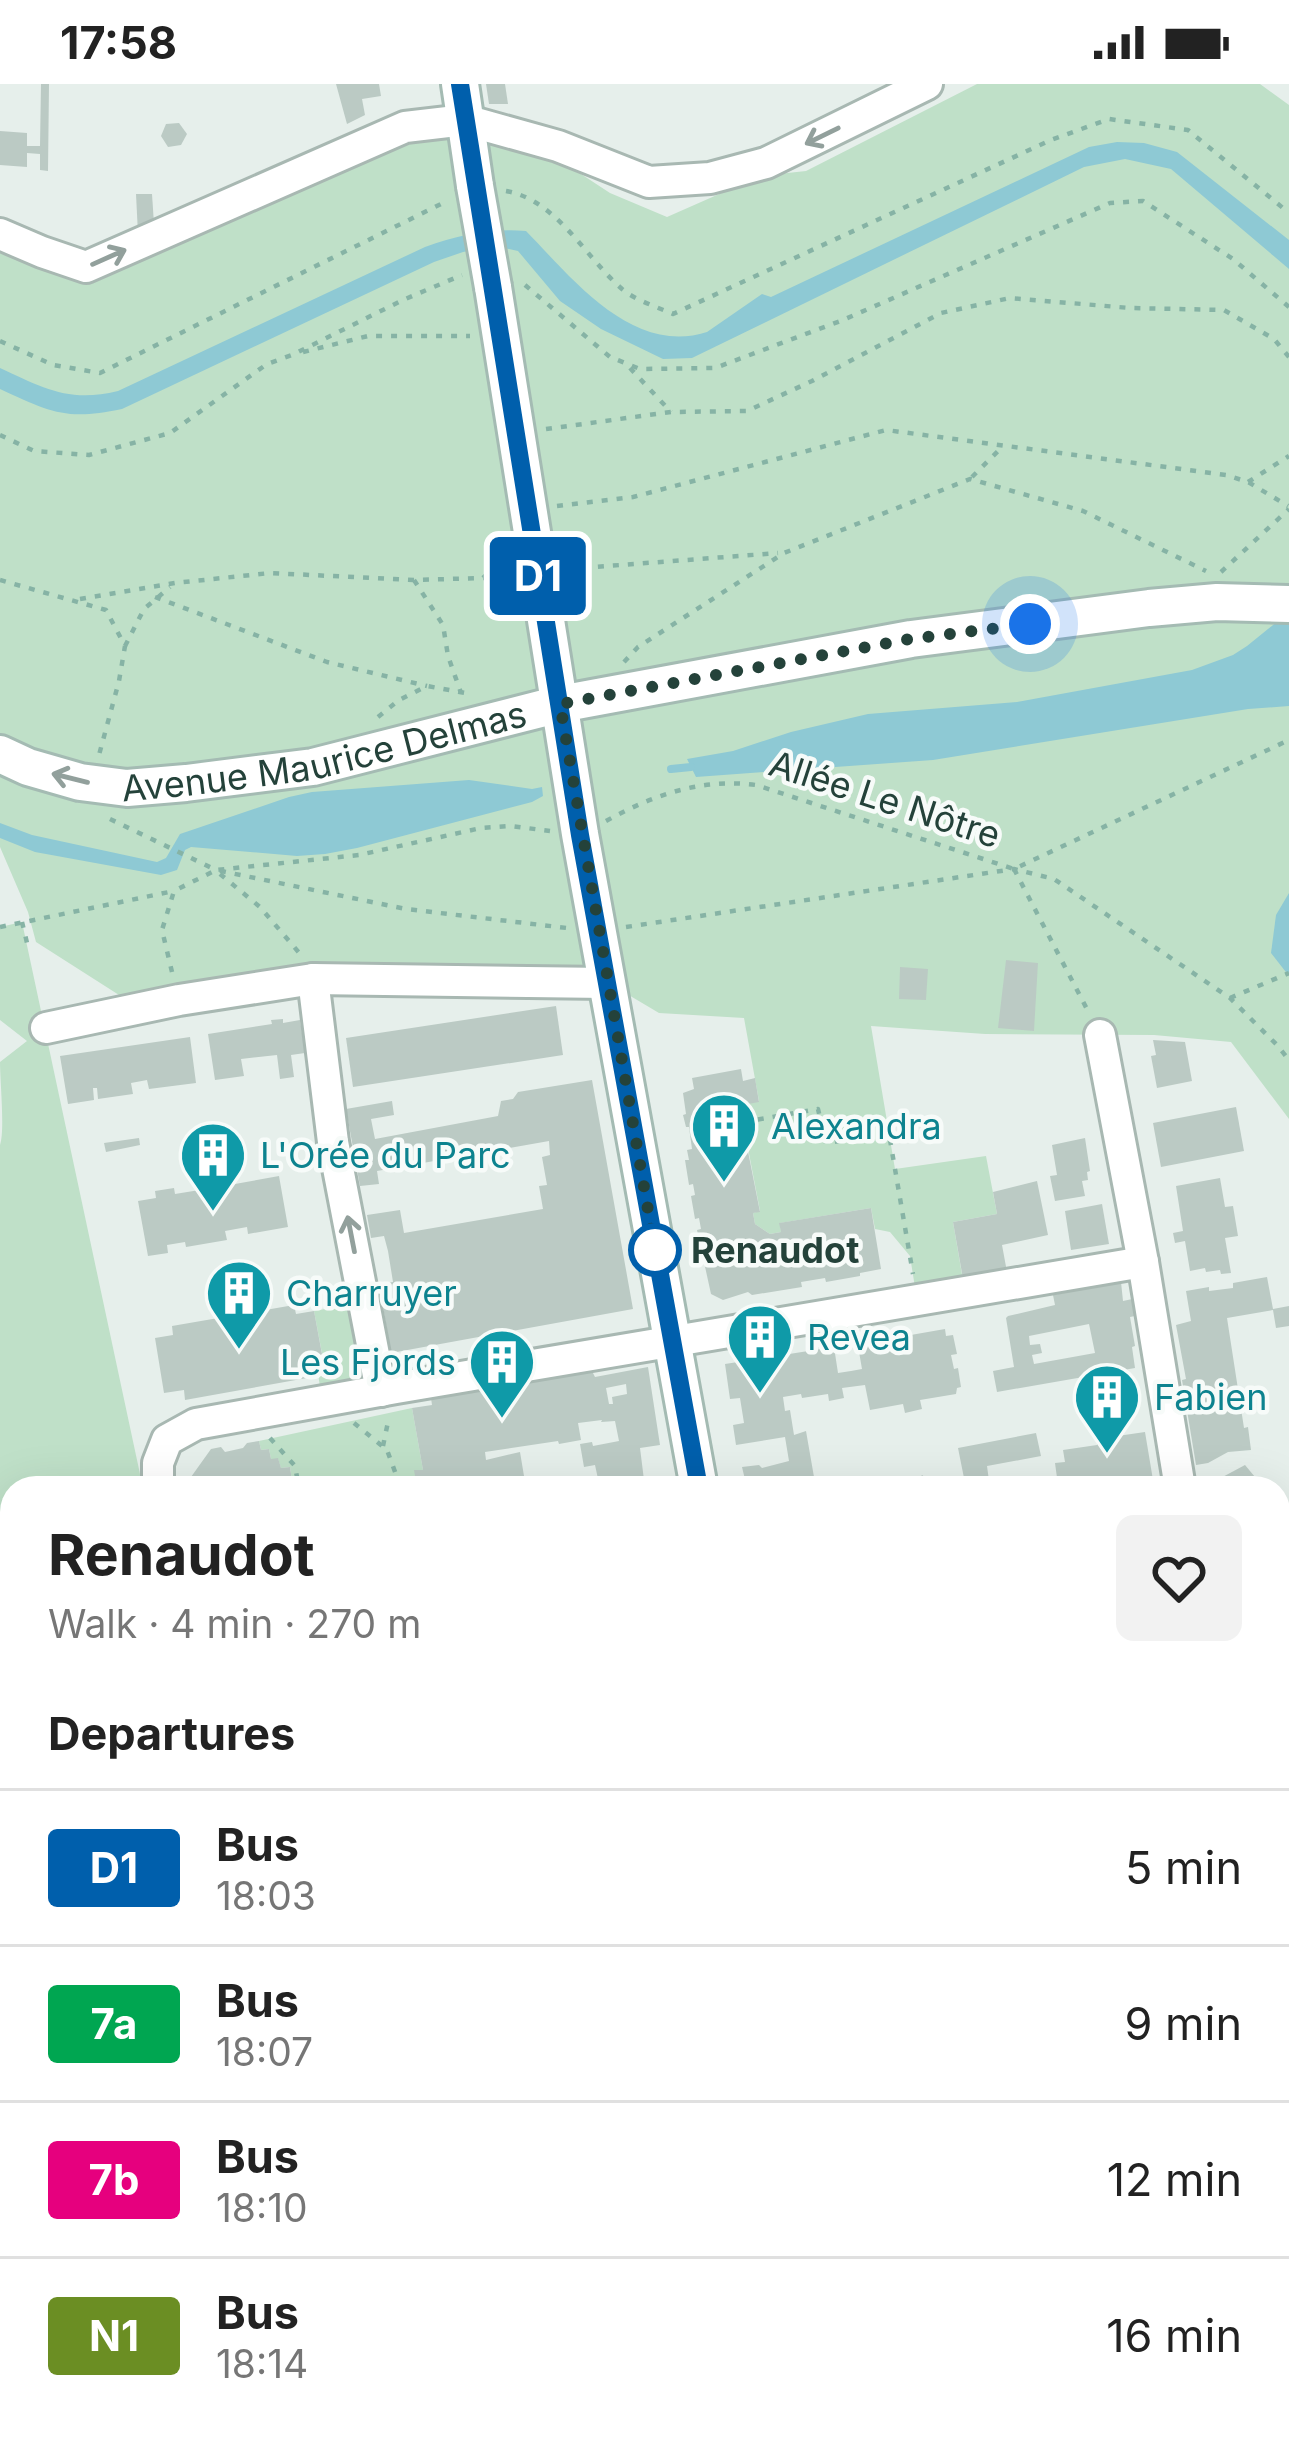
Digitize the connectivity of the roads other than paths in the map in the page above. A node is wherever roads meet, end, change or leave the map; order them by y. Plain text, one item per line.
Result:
1 (927, 84) edge
2 (462, 102) edge
3 (0, 234) edge
4 (1283, 603) edge
5 (560, 704) junction
6 (0, 754) edge
7 (313, 979) junction
8 (607, 983) junction
9 (46, 1028) dead end
10 (1100, 1035) road end
11 (1143, 1262) junction
12 (672, 1342) junction
13 (381, 1390) junction
14 (158, 1476) edge
15 (697, 1476) edge
16 (1178, 1476) edge

1 -> 2 street
3 -> 2 street
2 - 5 main road, bridge
4 - 5 main road, Avenue Maurice Delmas
5 -> 6 main road, Avenue Maurice Delmas
5 - 8 main road
7 - 8 street
7 - 9 street
13 -> 7 street
8 - 12 main road
10 - 11 street
11 - 12 street
11 - 16 street
12 - 13 street
12 - 15 main road
13 - 14 street

